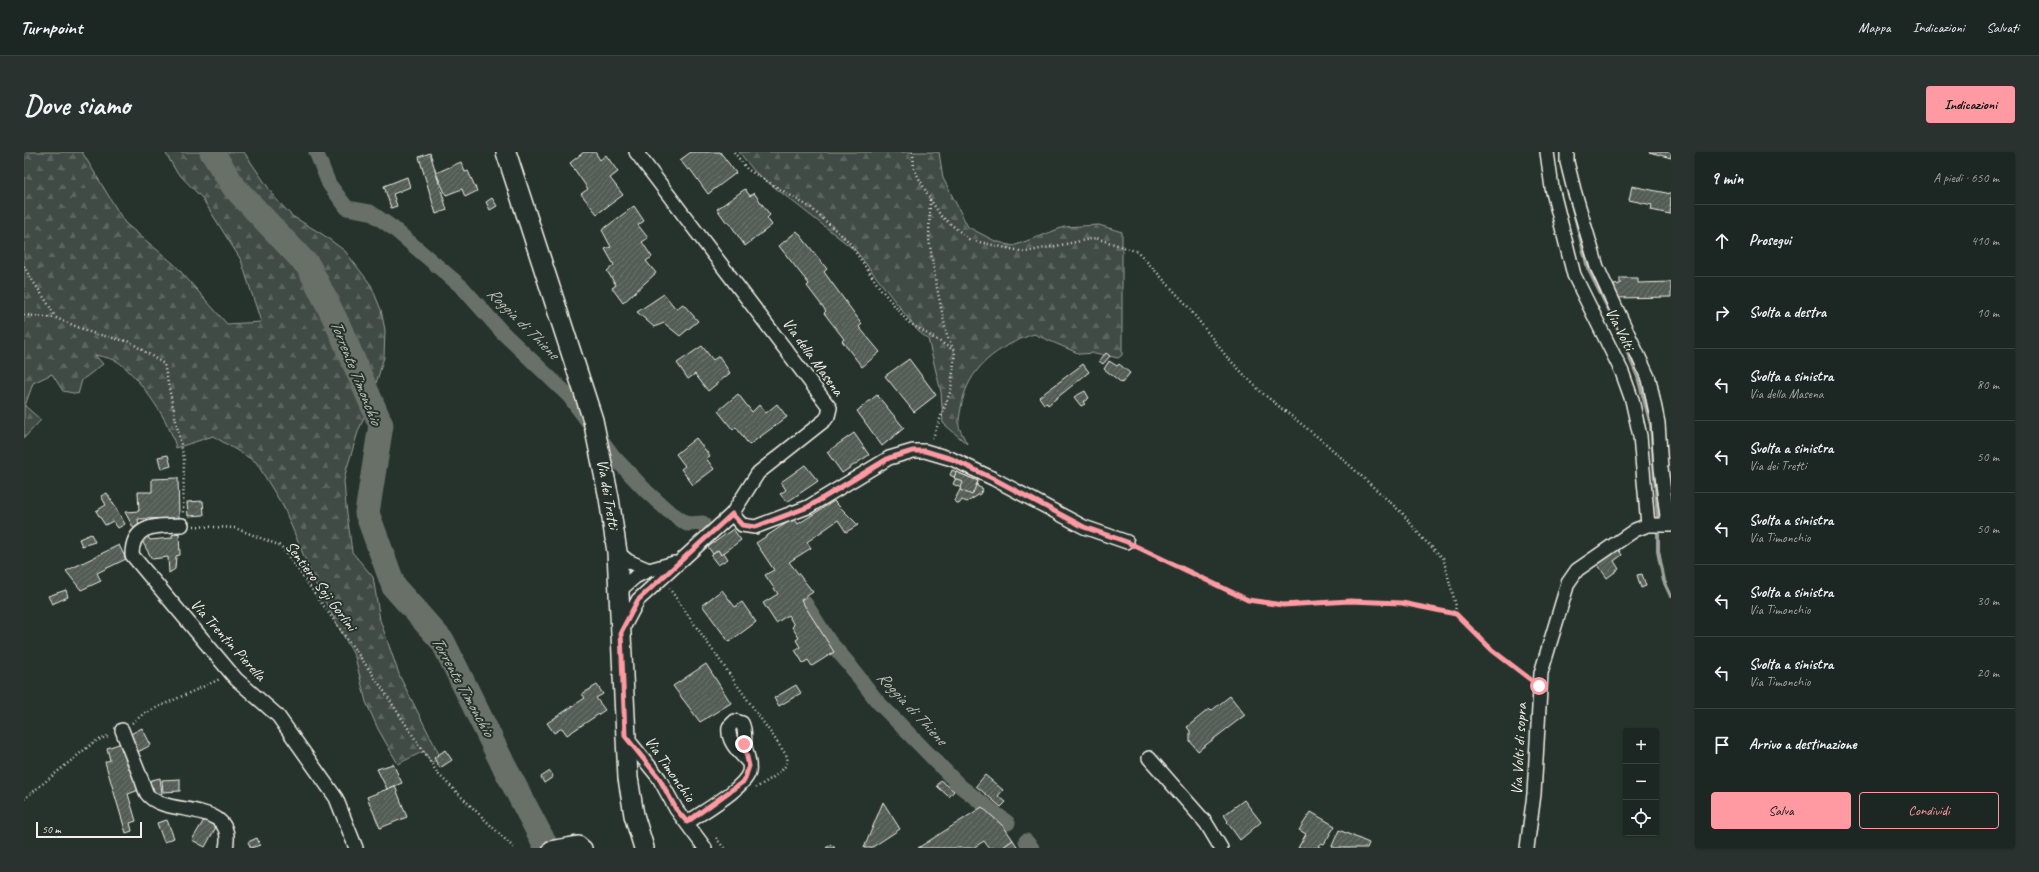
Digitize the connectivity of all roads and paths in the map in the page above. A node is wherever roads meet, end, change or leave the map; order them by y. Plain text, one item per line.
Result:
1 (506, 152) edge
2 (636, 152) edge
3 (734, 152) edge
4 (913, 152) edge
5 (1547, 152) edge
6 (1567, 152) edge
7 (930, 199) junction
8 (24, 266) edge
9 (24, 316) edge
10 (56, 318) junction
11 (955, 351) junction
12 (913, 451) junction
13 (732, 514) junction
14 (182, 525) junction
15 (1648, 525) junction
16 (1670, 525) edge
17 (1127, 542) joint
18 (617, 552) junction
19 (680, 560) junction
20 (649, 570) junction
21 (664, 576) junction
22 (619, 591) junction
23 (1452, 613) junction
24 (621, 632) junction
25 (236, 679) junction
26 (1539, 686) junction
27 (122, 730) junction
28 (625, 736) junction
29 (1149, 758) dead end
30 (748, 762) dead end
31 (24, 799) edge
32 (687, 822) junction
33 (552, 847) edge
34 (226, 848) edge
35 (356, 848) edge
36 (514, 848) edge
37 (585, 848) edge
38 (644, 848) edge
39 (705, 848) edge
40 (1221, 848) edge
41 (1527, 848) edge

1 - 18 street, Via dei Tretti
2 - 13 street, Via della Masena
3 - 11 path
4 - 7 path
5 - 15 street, Via Volti
6 - 16 street, Via Volti
7 - 11 path
7 - 23 path
8 - 10 path
9 - 10 path
10 - 14 path
11 - 12 path
12 - 13 street
12 - 17 street
13 - 19 street, Via della Masena
14 - 25 street, Via Trentin Pierella
14 - 36 path, Sentiero Soji Gorlini
15 - 16 street, Via Volti di sopra
15 - 26 street, Via Volti di sopra
17 - 23 path
18 - 20 street
18 - 22 street, Via dei Tretti
19 - 20 street, Via della Masena
19 - 21 street, Via della Masena
20 - 22 street, Via della Masena
21 - 22 street, Via della Masena
21 - 24 street, Via della Masena
22 - 24 street, Via dei Tretti
23 - 26 path
24 - 28 street, Via dei Tretti
25 - 27 path
25 - 35 street, Via Trentin Pierella
26 - 41 street, Via Volti di sopra
27 - 31 path
27 - 34 street
28 - 32 street, Via Timonchio
28 - 38 street, Via dei Tretti
29 - 40 street
30 - 32 street, Via Timonchio
32 - 39 street, Via Timonchio
33 - 37 street

